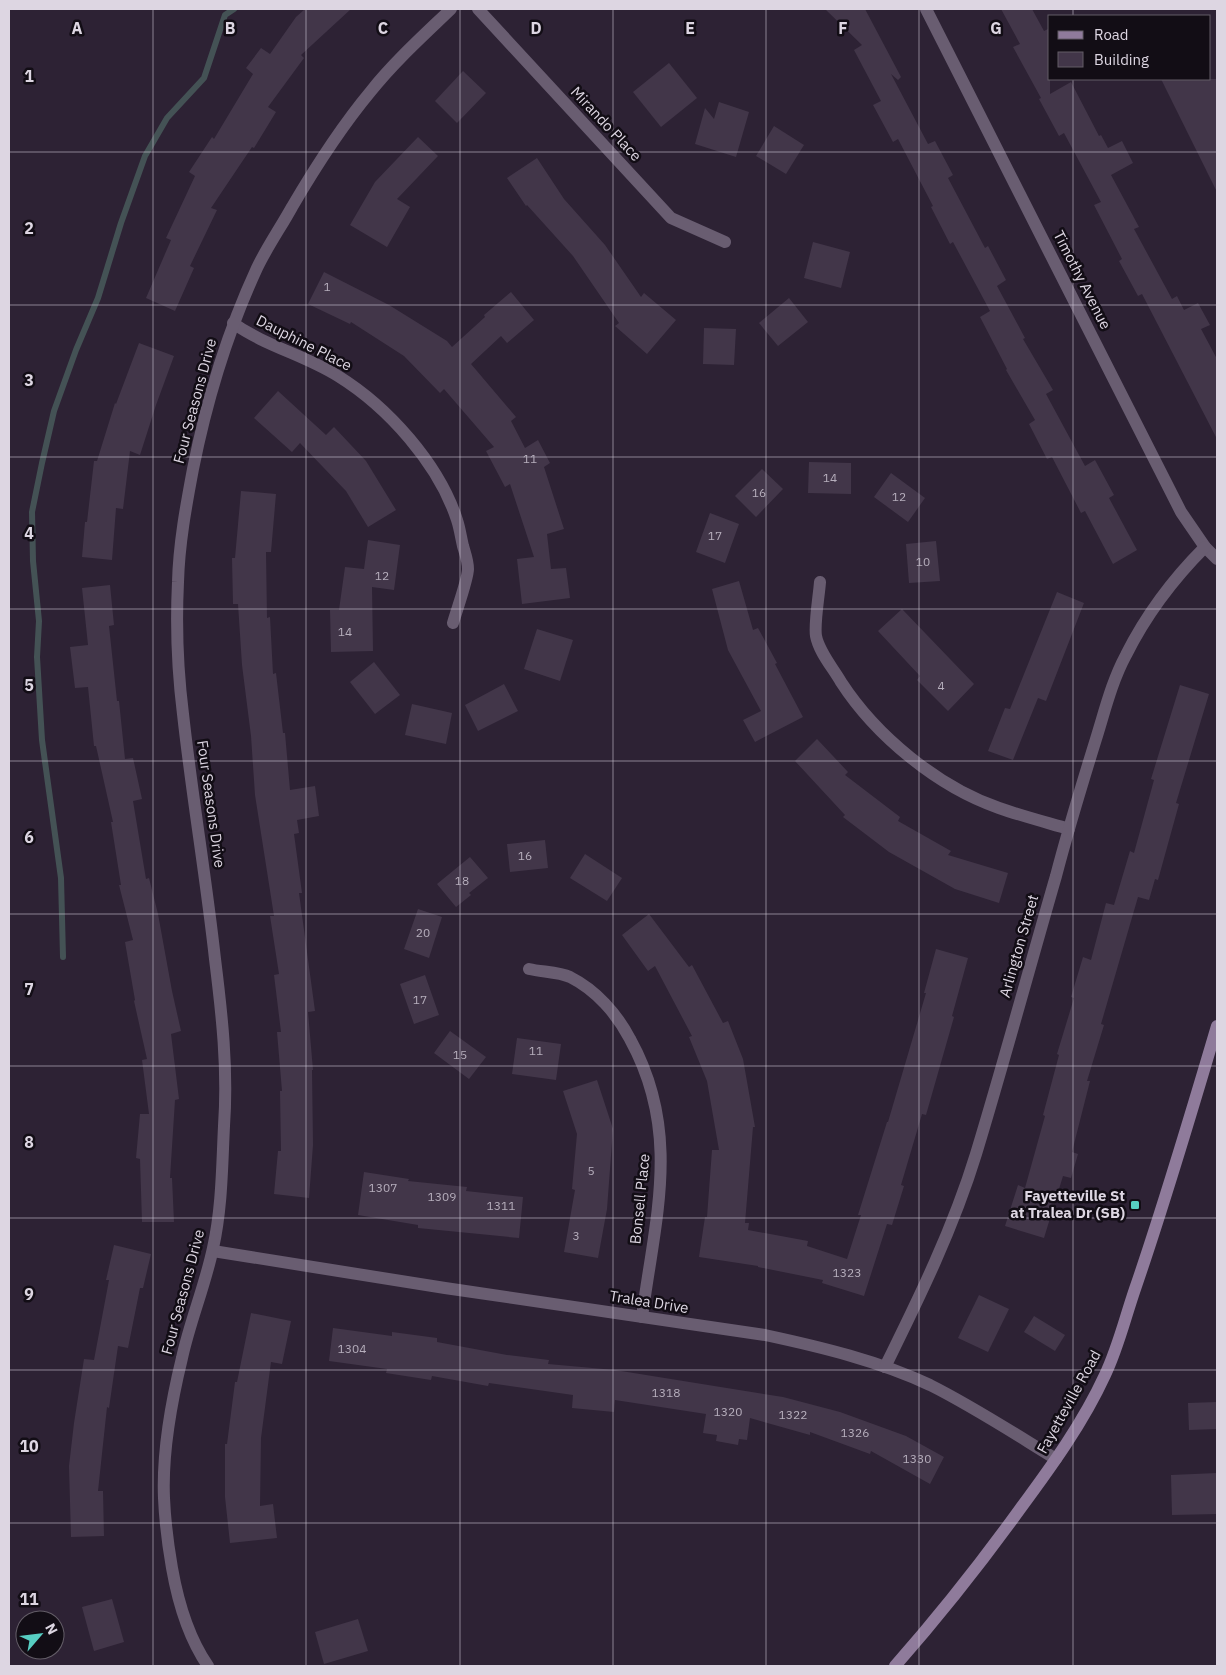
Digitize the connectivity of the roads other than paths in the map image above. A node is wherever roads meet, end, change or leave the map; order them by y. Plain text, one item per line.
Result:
1 (451, 9) edge
2 (478, 9) edge
3 (926, 9) edge
4 (725, 242) dead end
5 (234, 323) junction
6 (1205, 548) junction
7 (1217, 559) edge
8 (820, 582) dead end
9 (453, 623) dead end
10 (1068, 829) junction
11 (529, 969) dead end
12 (1217, 1026) edge
13 (213, 1251) junction
14 (642, 1317) junction
15 (885, 1368) junction
16 (1056, 1459) junction
17 (208, 1666) edge
18 (895, 1666) edge

1 - 5 street, Four Seasons Drive
2 - 4 street, Mirando Place
3 - 6 street, Timothy Avenue
5 - 9 street, Dauphine Place
5 - 13 street, Four Seasons Drive
6 - 7 street, Timothy Avenue
6 - 10 street, Arlington Street
8 - 10 street
10 - 15 street, Arlington Street
11 - 14 street, Bonsell Place
12 - 16 main road, Fayetteville Road
13 - 14 street, Tralea Drive
13 - 17 street, Four Seasons Drive
14 - 15 street, Tralea Drive
15 - 16 street, Tralea Drive
16 - 18 main road, Fayetteville Road

